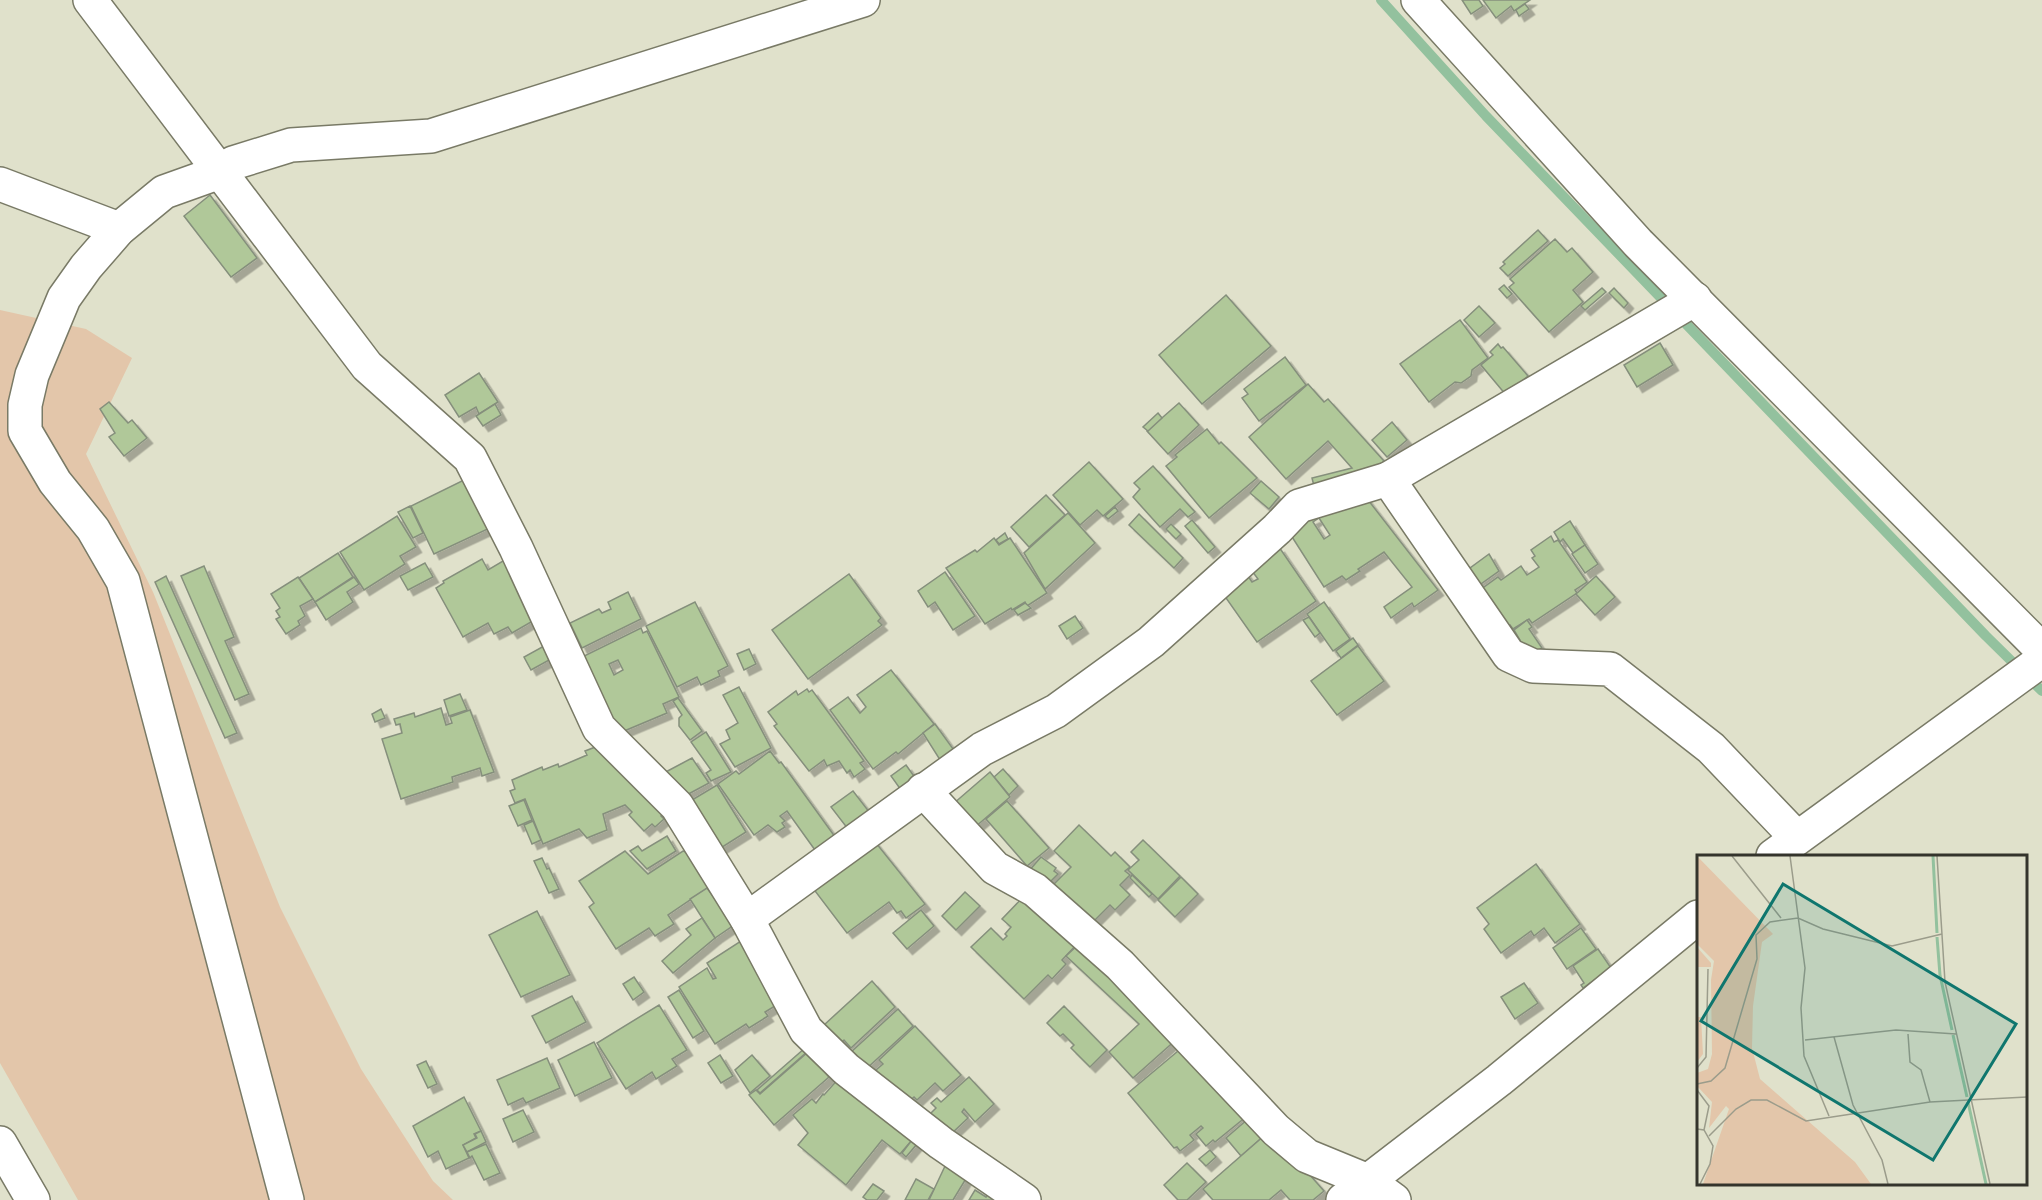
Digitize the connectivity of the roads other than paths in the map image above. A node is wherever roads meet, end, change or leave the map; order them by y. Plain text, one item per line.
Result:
1 (90, 0) edge
2 (862, 0) edge
3 (1418, 0) edge
4 (220, 172) junction
5 (0, 184) edge
6 (119, 230) junction
7 (1695, 298) junction
8 (1388, 479) junction
9 (2042, 650) edge
10 (2042, 660) edge
11 (922, 790) junction
12 (1784, 847) edge
13 (1697, 918) edge
14 (747, 919) junction
15 (0, 1143) edge
16 (1355, 1190) edge
17 (33, 1200) edge
18 (287, 1200) edge
19 (1024, 1200) edge
20 (1394, 1200) edge

1 - 4 street
2 - 4 street
3 - 7 street
4 - 6 street
4 - 14 street
5 - 6 street
6 - 18 street
7 - 8 street
7 - 9 street
8 - 11 street
8 - 12 street
10 - 12 street
11 - 14 street
11 - 16 street
13 - 16 street
14 - 19 street
15 - 17 street
16 - 20 street

